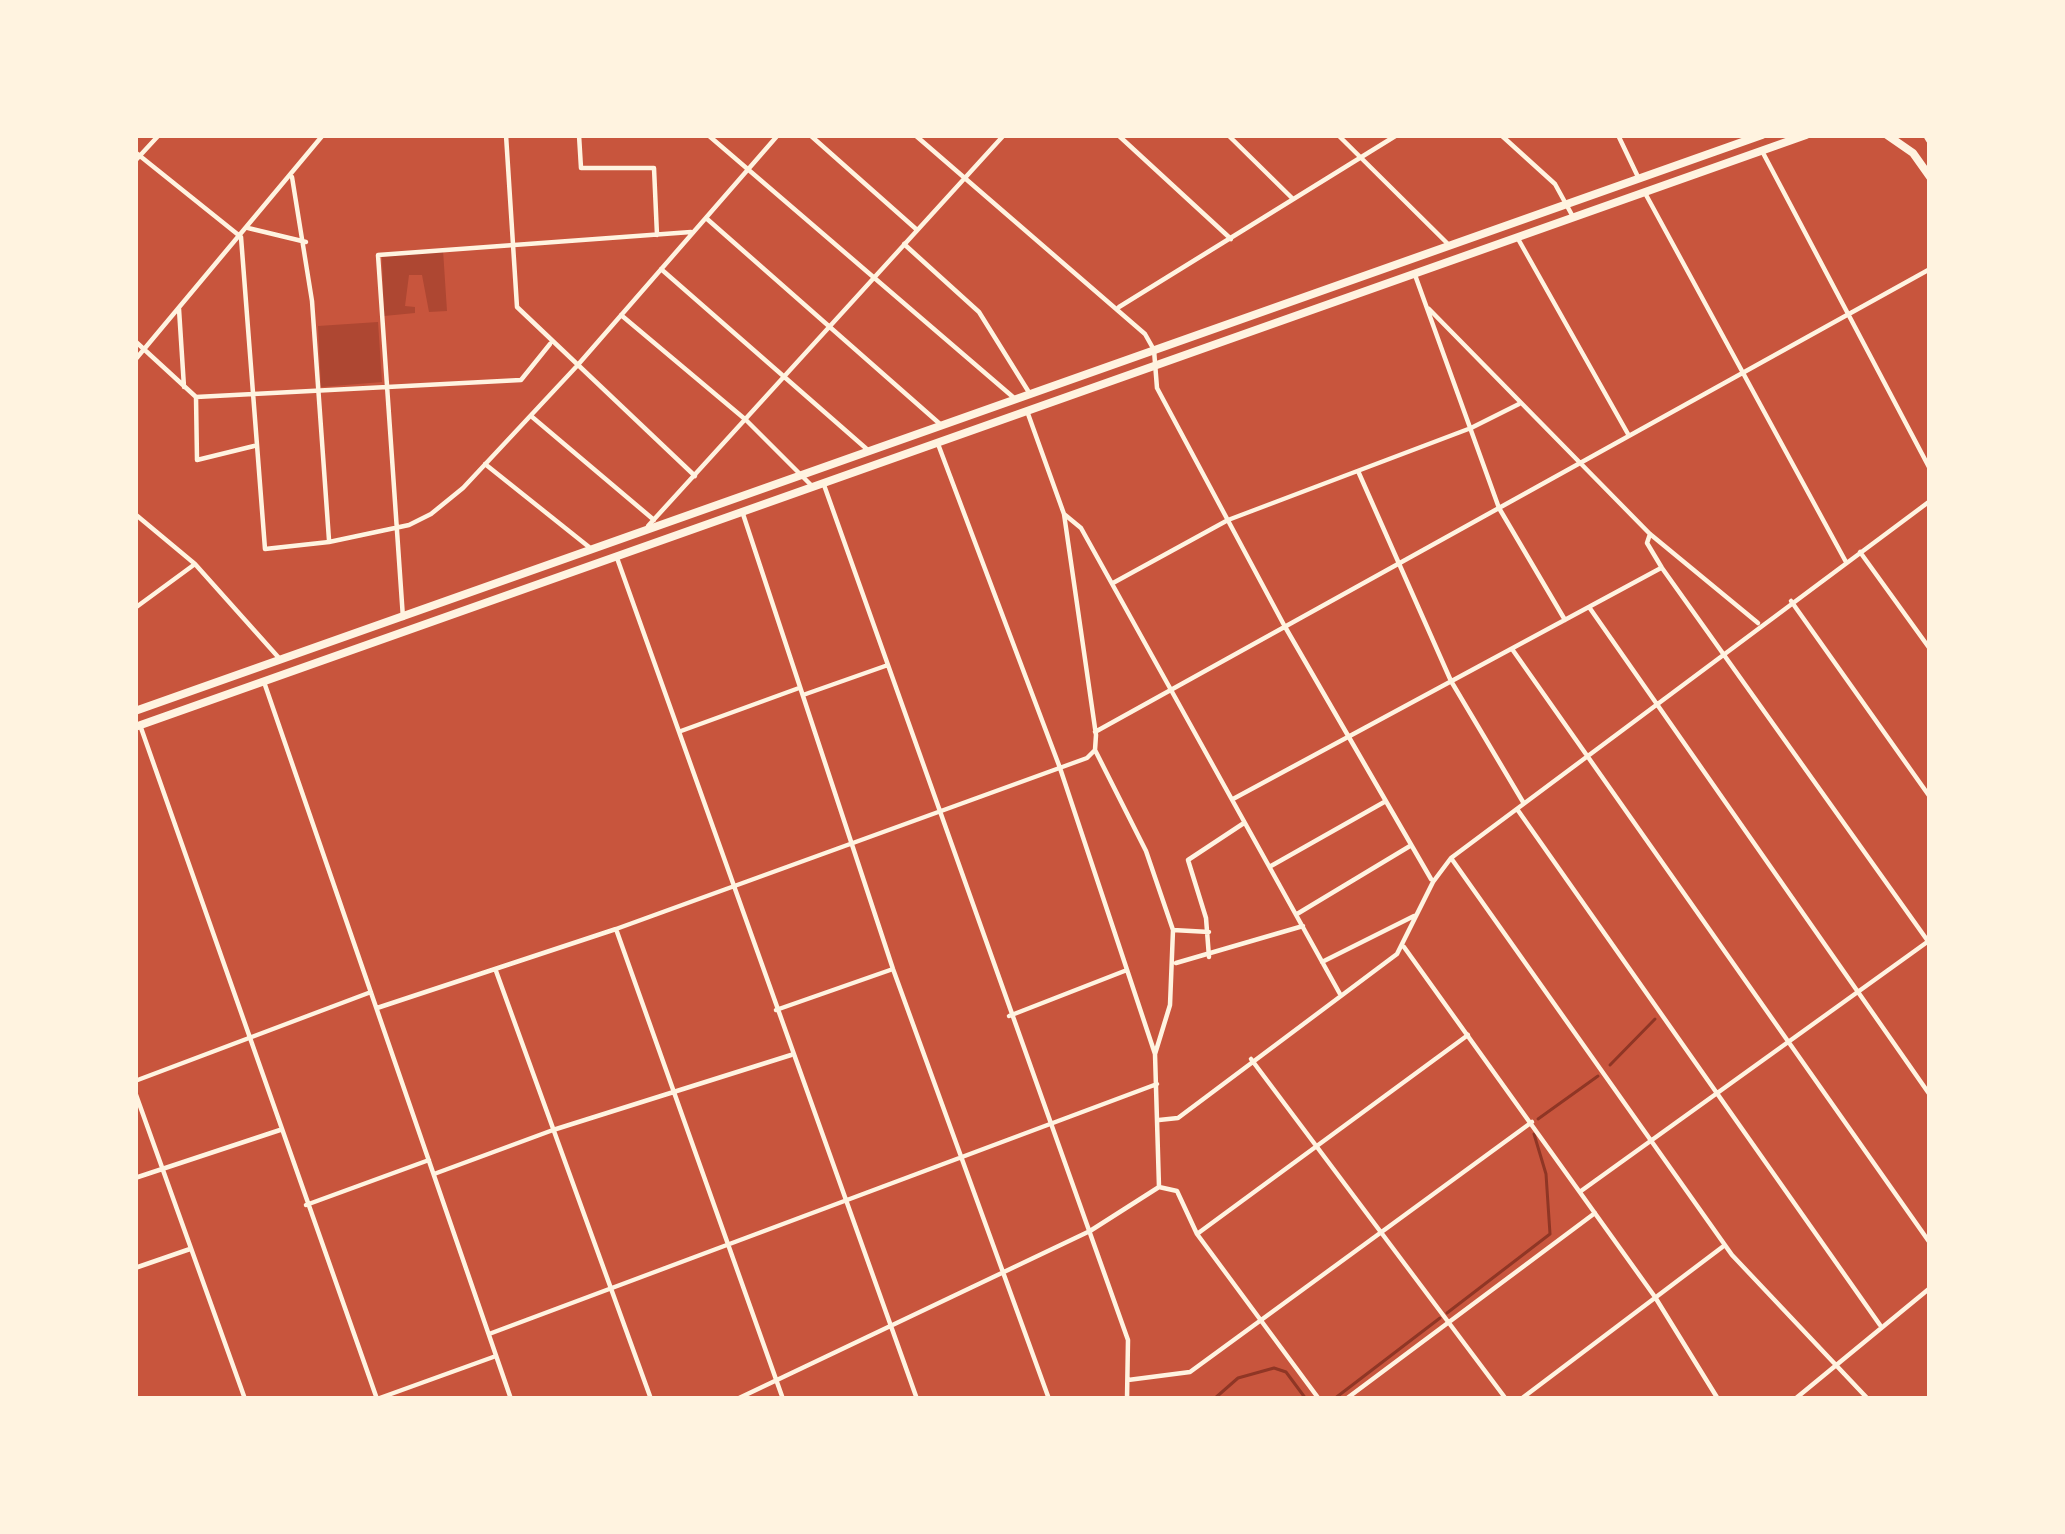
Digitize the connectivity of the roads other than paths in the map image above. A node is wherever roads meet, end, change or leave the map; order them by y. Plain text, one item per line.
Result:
1 (159, 135) edge
2 (323, 135) edge
3 (506, 135) edge
4 (579, 135) edge
5 (707, 135) edge
6 (778, 135) edge
7 (810, 135) edge
8 (915, 135) edge
9 (1004, 135) edge
10 (1118, 135) edge
11 (1228, 135) edge
12 (1338, 135) edge
13 (1397, 135) edge
14 (1501, 135) edge
15 (1618, 135) edge
16 (1762, 135) edge
17 (1806, 135) edge
18 (1887, 135) edge
19 (1762, 151) junction
20 (136, 156) edge
21 (1364, 157) junction
22 (748, 170) junction
23 (292, 177) junction
24 (1930, 177) edge
25 (963, 178) junction
26 (1640, 179) junction
27 (1645, 193) junction
28 (1293, 199) junction
29 (1568, 205) junction
30 (1573, 217) junction
31 (706, 218) junction
32 (248, 228) junction
33 (916, 229) junction
34 (693, 232) junction
35 (657, 235) junction
36 (241, 237) junction
37 (1517, 237) junction
38 (1232, 239) junction
39 (306, 242) junction
40 (513, 244) junction
41 (904, 244) junction
42 (1450, 246) junction
43 (661, 269) junction
44 (1930, 269) edge
45 (1415, 274) junction
46 (873, 279) junction
47 (1119, 307) junction
48 (179, 309) junction
49 (1429, 309) junction
50 (621, 315) junction
51 (1849, 315) junction
52 (830, 327) junction
53 (135, 341) edge
54 (550, 344) junction
55 (143, 350) junction
56 (1154, 350) junction
57 (135, 360) edge
58 (1153, 365) junction
59 (576, 368) junction
60 (1742, 371) junction
61 (784, 377) junction
62 (386, 388) junction
63 (184, 389) junction
64 (318, 393) junction
65 (1030, 394) junction
66 (196, 397) junction
67 (251, 397) junction
68 (1016, 400) junction
69 (1519, 404) junction
70 (1027, 411) junction
71 (531, 416) junction
72 (746, 420) junction
73 (943, 427) junction
74 (1471, 428) junction
75 (1628, 434) junction
76 (938, 443) junction
77 (254, 446) junction
78 (871, 453) junction
79 (1577, 460) junction
80 (485, 464) junction
81 (1930, 469) edge
82 (1358, 471) junction
83 (694, 476) junction
84 (804, 477) junction
85 (819, 487) junction
86 (1930, 501) edge
87 (1499, 508) junction
88 (135, 514) edge
89 (743, 514) junction
90 (1064, 514) junction
91 (654, 520) junction
92 (1228, 520) junction
93 (396, 527) junction
94 (640, 533) junction
95 (1650, 534) junction
96 (329, 542) junction
97 (592, 549) junction
98 (1860, 551) junction
99 (617, 558) junction
100 (1846, 562) junction
101 (195, 563) junction
102 (1396, 564) junction
103 (1662, 568) junction
104 (1113, 583) junction
105 (1791, 601) junction
106 (1589, 607) junction
107 (135, 608) edge
108 (403, 618) junction
109 (1565, 620) junction
110 (1284, 625) junction
111 (1760, 625) junction
112 (1930, 627) edge
113 (1919, 634) junction
114 (1512, 649) junction
115 (1930, 650) edge
116 (1725, 652) junction
117 (280, 660) junction
118 (888, 665) junction
119 (1451, 681) junction
120 (264, 682) junction
121 (1173, 688) junction
122 (801, 692) junction
123 (1657, 703) junction
124 (135, 711) edge
125 (138, 726) edge
126 (679, 732) junction
127 (1095, 732) junction
128 (1348, 736) junction
129 (1095, 750) junction
130 (1585, 757) junction
131 (1060, 768) junction
132 (1930, 797) edge
133 (1233, 799) junction
134 (1386, 802) junction
135 (1523, 802) junction
136 (1516, 808) junction
137 (939, 814) junction
138 (1246, 822) junction
139 (852, 841) junction
140 (1410, 847) junction
141 (1451, 858) junction
142 (1271, 866) junction
143 (1433, 882) junction
144 (731, 886) junction
145 (1297, 914) junction
146 (1414, 916) junction
147 (1303, 926) junction
148 (616, 929) junction
149 (1173, 930) junction
150 (1209, 932) junction
151 (1929, 942) edge
152 (1404, 947) junction
153 (1209, 957) junction
154 (1322, 962) junction
155 (1174, 963) junction
156 (893, 969) junction
157 (1127, 970) junction
158 (496, 971) junction
159 (1859, 991) junction
160 (371, 992) junction
161 (1340, 994) junction
162 (377, 1009) junction
163 (776, 1010) junction
164 (1009, 1016) junction
165 (1468, 1035) junction
166 (248, 1036) junction
167 (1788, 1044) junction
168 (791, 1054) junction
169 (1154, 1054) junction
170 (1251, 1058) junction
171 (135, 1081) edge
172 (1157, 1084) junction
173 (135, 1092) edge
174 (676, 1093) junction
175 (1718, 1094) junction
176 (1930, 1095) edge
177 (1159, 1120) junction
178 (1532, 1122) junction
179 (1052, 1125) junction
180 (280, 1130) junction
181 (553, 1130) junction
182 (1648, 1142) junction
183 (1316, 1148) junction
184 (428, 1160) junction
185 (963, 1160) junction
186 (162, 1168) junction
187 (434, 1174) junction
188 (135, 1178) edge
189 (1159, 1186) junction
190 (1581, 1190) junction
191 (848, 1201) junction
192 (306, 1205) junction
193 (1595, 1213) junction
194 (1090, 1231) junction
195 (1196, 1234) junction
196 (1382, 1234) junction
197 (1930, 1243) edge
198 (728, 1244) junction
199 (1725, 1245) junction
200 (190, 1249) junction
201 (135, 1268) edge
202 (1002, 1270) junction
203 (1930, 1288) edge
204 (611, 1289) junction
205 (1655, 1297) junction
206 (1260, 1321) junction
207 (1446, 1321) junction
208 (1880, 1325) junction
209 (892, 1327) junction
210 (489, 1334) junction
211 (496, 1356) junction
212 (1836, 1365) junction
213 (1127, 1380) junction
214 (777, 1384) junction
215 (1715, 1395) edge
216 (245, 1399) edge
217 (377, 1399) edge
218 (511, 1399) edge
219 (651, 1399) edge
220 (737, 1399) edge
221 (783, 1399) edge
222 (917, 1399) edge
223 (1049, 1399) edge
224 (1127, 1399) edge
225 (1319, 1399) edge
226 (1346, 1399) edge
227 (1506, 1399) edge
228 (1521, 1399) edge
229 (1704, 1399) edge
230 (1795, 1399) edge
231 (1868, 1399) edge

1 - 20 street
2 - 23 street
3 - 40 street
4 - 35 street
5 - 22 street
6 - 22 street
7 - 33 street
8 - 25 street
9 - 25 street
10 - 38 street
11 - 28 street
12 - 21 street
13 - 21 street
14 - 29 street
15 - 26 street
16 - 26 highway
17 - 19 highway
18 - 24 highway
19 - 27 highway
19 - 51 street
20 - 36 street
21 - 28 street
21 - 42 street
22 - 31 street
22 - 46 street
23 - 32 street
23 - 39 street
25 - 33 street
25 - 47 street
26 - 29 highway
27 - 30 highway
27 - 60 street
28 - 38 street
29 - 30 street
29 - 42 highway
30 - 37 highway
31 - 34 street
31 - 52 street
32 - 36 street
32 - 39 street
33 - 41 street
34 - 35 street
34 - 43 street
35 - 40 street
36 - 48 street
36 - 67 street
37 - 45 highway
37 - 75 street
38 - 47 street
39 - 64 street
40 - 54 street
40 - 62 street
41 - 46 street
41 - 65 street
42 - 56 highway
43 - 50 street
43 - 61 street
44 - 51 street
45 - 49 street
45 - 58 highway
46 - 52 street
46 - 68 street
47 - 56 street
48 - 55 street
48 - 63 street
49 - 69 street
49 - 74 street
50 - 59 street
50 - 72 street
51 - 60 street
51 - 81 street
52 - 61 street
52 - 73 street
53 - 55 street
54 - 59 street
54 - 62 street
55 - 57 street
55 - 63 street
56 - 58 street
56 - 65 highway
58 - 70 highway
58 - 92 street
59 - 71 street
59 - 83 street
60 - 75 street
60 - 100 street
61 - 72 street
61 - 78 street
62 - 64 street
62 - 93 street
63 - 66 street
64 - 67 street
64 - 96 street
65 - 68 highway
66 - 67 street
66 - 77 street
67 - 77 street
68 - 73 highway
69 - 74 street
69 - 79 street
70 - 76 highway
70 - 90 street
71 - 80 street
71 - 91 street
72 - 83 street
72 - 84 street
73 - 78 highway
74 - 82 street
74 - 87 street
75 - 79 street
76 - 85 highway
76 - 131 street
77 - 96 street
78 - 84 highway
79 - 87 street
79 - 95 street
80 - 93 street
80 - 97 street
82 - 92 street
82 - 102 street
83 - 91 street
84 - 85 street
84 - 94 highway
85 - 89 highway
85 - 118 street
86 - 98 street
87 - 102 street
87 - 109 street
88 - 101 street
89 - 99 highway
89 - 122 street
90 - 104 street
90 - 127 street
91 - 94 street
92 - 104 street
92 - 110 street
93 - 96 street
93 - 108 street
94 - 97 highway
95 - 103 street
95 - 111 street
97 - 108 highway
98 - 100 street
98 - 113 street
99 - 120 highway
99 - 126 street
100 - 105 street
101 - 107 street
101 - 117 street
102 - 110 street
102 - 119 street
103 - 106 street
103 - 116 street
104 - 121 street
105 - 111 street
105 - 132 street
106 - 109 street
106 - 123 street
108 - 117 highway
109 - 114 street
110 - 121 street
110 - 128 street
111 - 116 street
112 - 113 street
113 - 115 street
114 - 119 street
114 - 130 street
116 - 123 street
116 - 151 street
117 - 124 highway
118 - 122 street
118 - 137 street
119 - 128 street
119 - 135 street
120 - 125 highway
120 - 160 street
121 - 127 street
121 - 133 street
122 - 126 street
122 - 139 street
123 - 130 street
123 - 159 street
125 - 166 street
126 - 144 street
127 - 129 street
128 - 133 street
128 - 134 street
129 - 131 street
129 - 149 street
130 - 135 street
130 - 167 street
131 - 137 street
131 - 157 street
133 - 138 street
134 - 140 street
134 - 142 street
135 - 136 street
136 - 141 street
136 - 175 street
137 - 139 street
137 - 164 street
138 - 142 street
138 - 150 street
139 - 144 street
139 - 156 street
140 - 143 street
140 - 145 street
141 - 143 street
141 - 182 street
142 - 145 street
143 - 146 street
144 - 148 street
144 - 163 street
145 - 147 street
146 - 152 street
146 - 154 street
147 - 153 street
147 - 154 street
148 - 158 street
148 - 174 street
149 - 150 street
149 - 155 street
150 - 153 street
151 - 159 street
152 - 161 street
152 - 165 street
153 - 155 street
154 - 161 street
155 - 169 street
156 - 163 street
156 - 185 street
157 - 164 street
157 - 169 street
158 - 162 street
158 - 181 street
159 - 167 street
159 - 176 street
160 - 162 street
160 - 166 street
161 - 170 street
162 - 184 street
163 - 168 street
164 - 179 street
165 - 178 street
165 - 183 street
166 - 171 street
166 - 180 street
167 - 175 street
167 - 197 street
168 - 174 street
168 - 191 street
169 - 172 street
170 - 177 street
170 - 183 street
172 - 177 street
172 - 179 street
173 - 186 street
174 - 181 street
174 - 198 street
175 - 182 street
175 - 208 street
177 - 189 street
178 - 190 street
178 - 196 street
179 - 185 street
179 - 194 street
180 - 186 street
180 - 192 street
181 - 187 street
181 - 204 street
182 - 190 street
182 - 199 street
183 - 195 street
183 - 196 street
184 - 187 street
184 - 192 street
185 - 191 street
185 - 202 street
186 - 188 street
186 - 200 street
187 - 210 street
189 - 194 street
189 - 195 street
190 - 193 street
191 - 198 street
191 - 209 street
192 - 217 street
193 - 205 street
193 - 207 street
194 - 202 street
194 - 213 street
195 - 206 street
196 - 206 street
196 - 207 street
198 - 204 street
198 - 214 street
199 - 205 street
199 - 212 street
200 - 201 street
200 - 216 street
202 - 209 street
202 - 223 street
203 - 208 street
204 - 210 street
204 - 219 street
205 - 215 street
205 - 228 street
206 - 213 street
206 - 225 street
207 - 226 street
207 - 227 street
208 - 212 street
209 - 214 street
209 - 222 street
210 - 211 street
211 - 217 street
211 - 218 street
212 - 230 street
212 - 231 street
213 - 224 street
214 - 220 street
214 - 221 street
215 - 229 street

